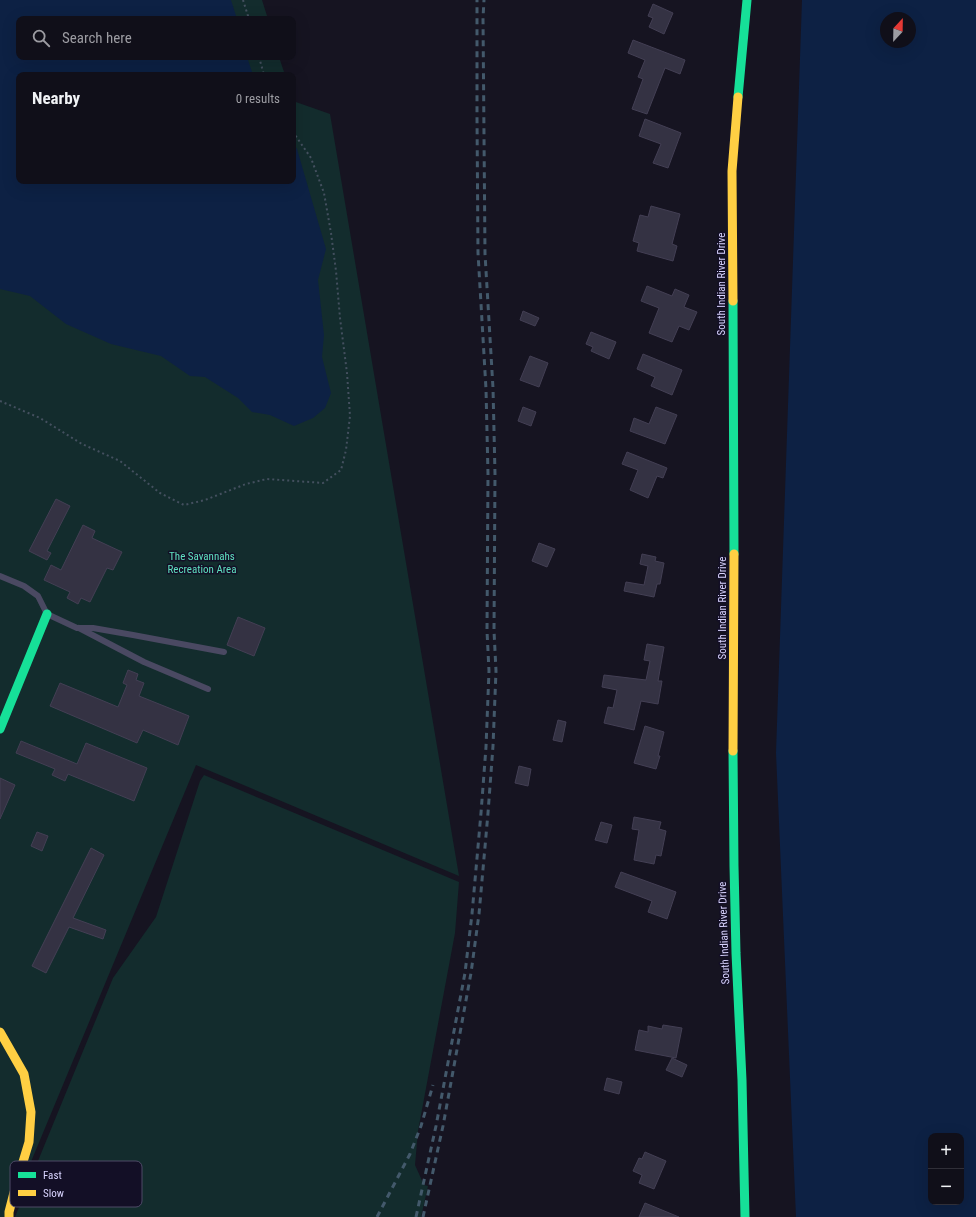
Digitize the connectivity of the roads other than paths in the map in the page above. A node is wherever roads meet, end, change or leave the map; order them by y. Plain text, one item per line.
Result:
1 (747, 0) edge
2 (0, 576) edge
3 (47, 614) junction
4 (78, 628) junction
5 (224, 652) dead end
6 (208, 689) dead end
7 (0, 729) edge
8 (0, 1032) edge
9 (23, 1161) edge
10 (10, 1207) edge
11 (9, 1217) edge
12 (745, 1217) edge

1 - 12 main road, South Indian River Drive
2 - 3 lane
3 - 4 lane
3 - 7 main road
4 - 5 lane
4 - 6 lane
8 - 9 main road
10 - 11 main road

